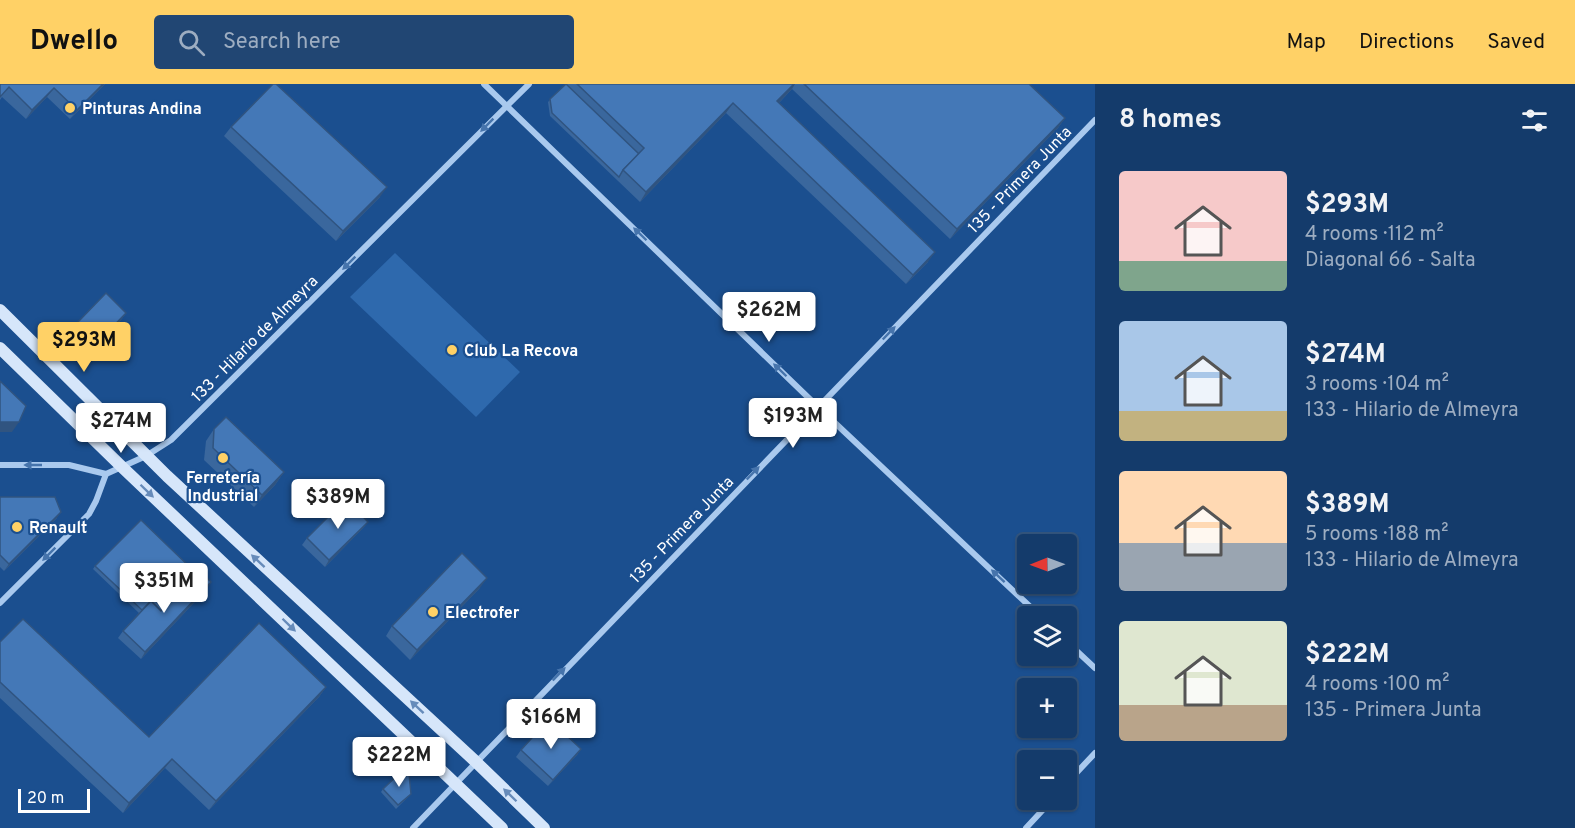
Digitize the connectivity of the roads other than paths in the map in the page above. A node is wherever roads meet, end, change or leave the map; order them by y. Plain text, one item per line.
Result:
1 (484, 84) edge
2 (529, 84) edge
3 (507, 105) junction
4 (1095, 120) edge
5 (0, 310) edge
6 (0, 348) edge
7 (817, 406) junction
8 (146, 456) junction
9 (0, 465) edge
10 (123, 467) junction
11 (106, 474) junction
12 (0, 603) edge
13 (1029, 606) edge
14 (1077, 651) edge
15 (1095, 668) edge
16 (1095, 753) edge
17 (475, 761) junction
18 (1077, 772) edge
19 (455, 783) junction
20 (1043, 810) edge
21 (413, 828) edge
22 (502, 828) edge
23 (544, 828) edge
24 (1026, 828) edge

1 - 3 street
2 - 3 street, 133 - Hilario de Almeyra
7 -> 3 street
3 -> 8 street, 133 - Hilario de Almeyra
7 -> 4 street, 135 - Primera Junta
5 - 8 main road
6 - 10 main road
13 -> 7 street
17 -> 7 street, 135 - Primera Junta
8 - 10 street, 133 - Hilario de Almeyra
17 -> 8 main road
11 -> 9 street
10 - 11 street, 133 - Hilario de Almeyra
10 -> 19 main road
11 -> 12 street
14 - 15 street
16 - 18 street
17 - 19 street, 135 - Primera Junta
23 -> 17 main road
19 - 21 street, 135 - Primera Junta
19 - 22 main road
20 - 24 street

